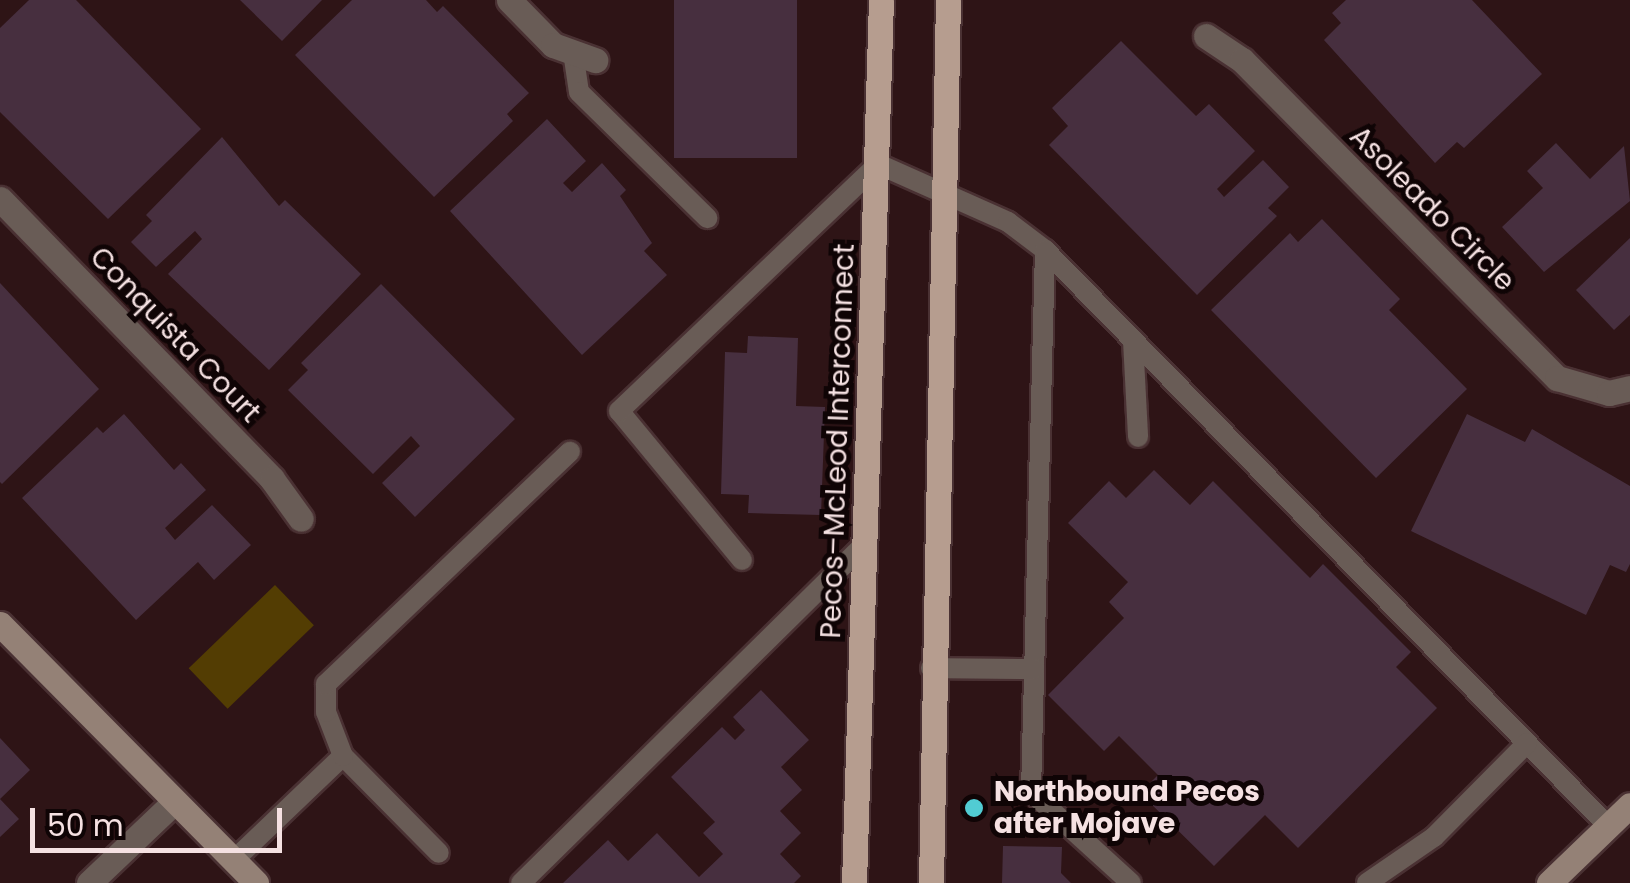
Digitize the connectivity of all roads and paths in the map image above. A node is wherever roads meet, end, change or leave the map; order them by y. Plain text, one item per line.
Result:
1 (509, 0) edge
2 (881, 0) edge
3 (948, 0) edge
4 (1206, 36) dead end
5 (584, 56) joint
6 (878, 164) junction
7 (0, 198) edge
8 (943, 198) junction
9 (707, 218) dead end
10 (1045, 250) junction
11 (1134, 340) junction
12 (1630, 388) edge
13 (1138, 438) dead end
14 (570, 452) dead end
15 (300, 519) dead end
16 (865, 544) junction
17 (742, 560) dead end
18 (0, 624) edge
19 (931, 668) junction
20 (1034, 668) junction
21 (1527, 743) junction
22 (344, 756) junction
23 (172, 804) junction
24 (1630, 805) edge
25 (1608, 826) junction
26 (438, 852) dead end
27 (233, 861) junction
28 (89, 883) edge
29 (256, 883) edge
30 (521, 883) edge
31 (854, 883) edge
32 (931, 883) edge
33 (1131, 883) edge
34 (1367, 883) edge
35 (1549, 883) edge

1 - 5 street
2 - 6 main road, Pecos–McLeod Interconnect
3 - 8 main road
4 - 12 street, Asoleado Circle
5 - 9 lane
6 - 8 lane
6 - 16 main road, Pecos–McLeod Interconnect
6 - 17 lane
7 - 15 street, Conquista Court
8 - 10 lane
8 - 19 main road
10 - 11 lane
10 - 20 lane
11 - 13 lane
11 - 21 lane
14 - 22 lane
16 - 30 lane
16 - 31 main road, Pecos–McLeod Interconnect
18 - 23 street
19 - 20 lane
19 - 32 main road
20 - 33 lane
21 - 25 lane
21 - 34 lane
22 - 26 lane
22 - 27 lane
23 - 27 street
23 - 28 street
24 - 25 street
25 - 35 street
27 - 29 street

